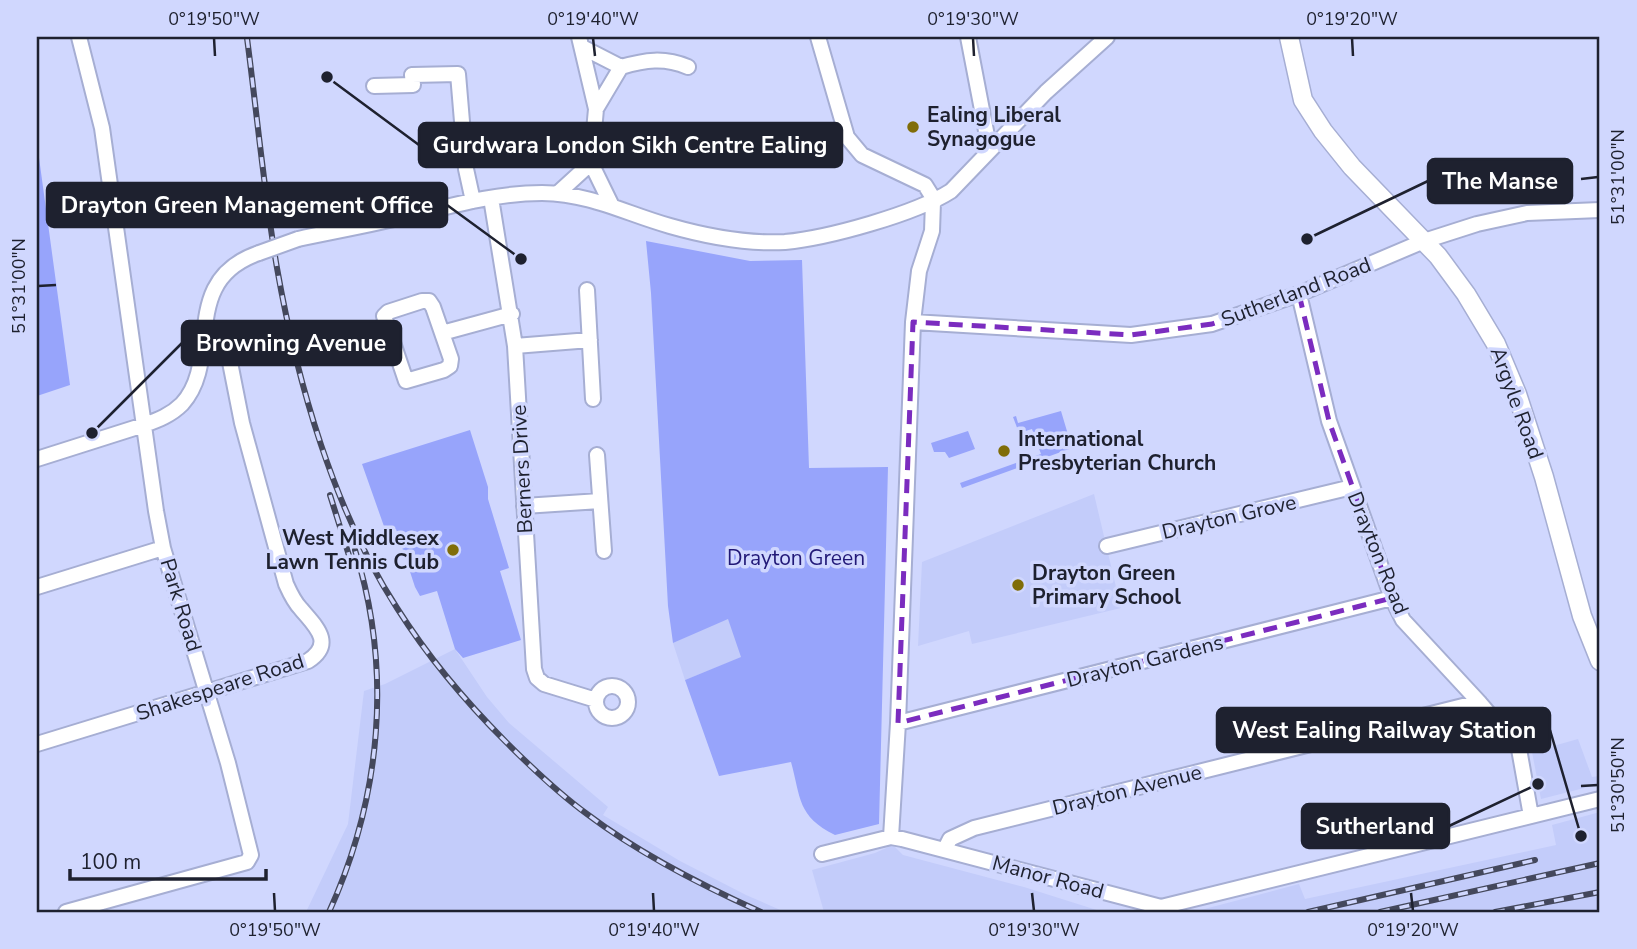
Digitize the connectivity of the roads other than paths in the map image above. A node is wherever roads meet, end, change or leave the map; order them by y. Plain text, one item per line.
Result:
1 (79, 37) edge
2 (818, 37) edge
3 (968, 37) edge
4 (1107, 37) edge
5 (1289, 37) edge
6 (580, 42) edge
7 (621, 67) junction
8 (688, 67) dead end
9 (374, 86) dead end
10 (596, 109) junction
11 (993, 145) junction
12 (591, 163) junction
13 (557, 194) junction
14 (491, 198) junction
15 (473, 201) junction
16 (934, 202) junction
17 (611, 204) junction
18 (1600, 210) edge
19 (1424, 241) junction
20 (587, 290) dead end
21 (1299, 294) junction
22 (512, 314) junction
23 (913, 322) junction
24 (224, 332) dead end
25 (442, 332) junction
26 (590, 340) junction
27 (516, 346) junction
28 (593, 399) dead end
29 (144, 425) junction
30 (597, 455) dead end
31 (37, 459) edge
32 (1352, 488) junction
33 (600, 501) junction
34 (524, 506) junction
35 (1107, 546) dead end
36 (163, 548) junction
37 (604, 551) dead end
38 (37, 587) edge
39 (1392, 598) junction
40 (1600, 662) edge
41 (208, 692) junction
42 (596, 700) dead end
43 (1479, 702) junction
44 (898, 723) junction
45 (37, 744) edge
46 (1600, 799) edge
47 (1531, 816) junction
48 (891, 837) junction
49 (945, 849) junction
50 (822, 854) dead end
51 (93, 909) edge
52 (66, 912) edge

1 - 29 street, Park Road
2 - 16 street
3 - 11 street
4 - 11 street
5 - 19 main road, Argyle Road
6 - 7 street
6 - 10 street
7 - 8 street
7 - 10 street
9 - 15 street
10 - 12 street
11 - 16 street
12 - 13 street
12 - 17 street
13 - 14 street
13 - 17 street
14 - 15 street
14 - 22 street, Berners Drive
15 - 29 street, bridge
16 - 17 street
16 - 23 street
18 - 19 street, Sutherland Road
19 - 21 street, Sutherland Road
19 - 40 main road, Argyle Road
20 - 26 street
21 - 23 street, Sutherland Road
21 - 32 street, Drayton Road
22 - 25 street
22 - 27 street, Berners Drive
23 - 44 street
24 - 41 street, Shakespeare Road
25 - 25 street
26 - 27 street
26 - 28 street
27 - 34 street, Berners Drive
29 - 31 street
29 - 36 street, Park Road
30 - 33 street
32 - 35 street, Drayton Grove
32 - 39 street, Drayton Road
33 - 34 street
33 - 37 street
34 - 42 street, Berners Drive
36 - 38 street
36 - 41 street, Park Road
39 - 43 street, Drayton Road
39 - 44 street, Drayton Gardens
41 - 45 street, Shakespeare Road
41 - 51 street, Park Road
43 - 47 street, Drayton Road
43 - 49 street, Drayton Avenue
44 - 48 street
46 - 47 street, Manor Road
47 - 49 street, Manor Road
48 - 49 street, Manor Road
48 - 50 street, Manor Road
51 - 52 street

